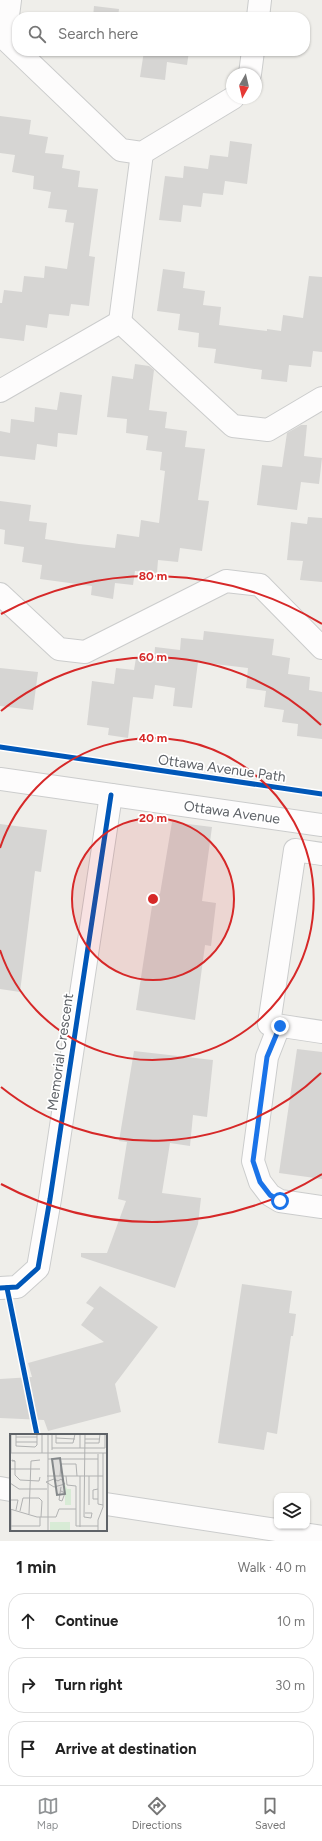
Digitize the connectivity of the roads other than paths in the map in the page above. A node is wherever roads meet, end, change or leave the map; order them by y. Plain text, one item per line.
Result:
1 (10, 0) edge
2 (260, 0) edge
3 (259, 12) edge
4 (12, 47) edge
5 (22, 56) edge
6 (252, 56) edge
7 (251, 68) edge
8 (226, 102) edge
9 (142, 153) junction
10 (120, 322) junction
11 (0, 392) edge
12 (322, 398) edge
13 (0, 594) edge
14 (322, 648) edge
15 (0, 779) edge
16 (110, 795) junction
17 (322, 825) edge
18 (322, 854) edge
19 (280, 1026) junction
20 (322, 1032) edge
21 (322, 1207) edge
22 (0, 1288) edge
23 (0, 1488) edge
24 (10, 1490) edge
25 (107, 1504) edge
26 (322, 1537) edge

1 - 4 street
2 - 3 street
5 - 9 street
6 - 7 street
8 - 9 street
9 - 10 street
10 - 11 street
10 - 12 street
13 - 14 street
15 - 16 street, Ottawa Avenue
16 - 17 street, Ottawa Avenue
16 - 22 street, Memorial Crescent
18 - 19 street
19 - 20 street
19 - 21 street
23 - 24 street
25 - 26 street

